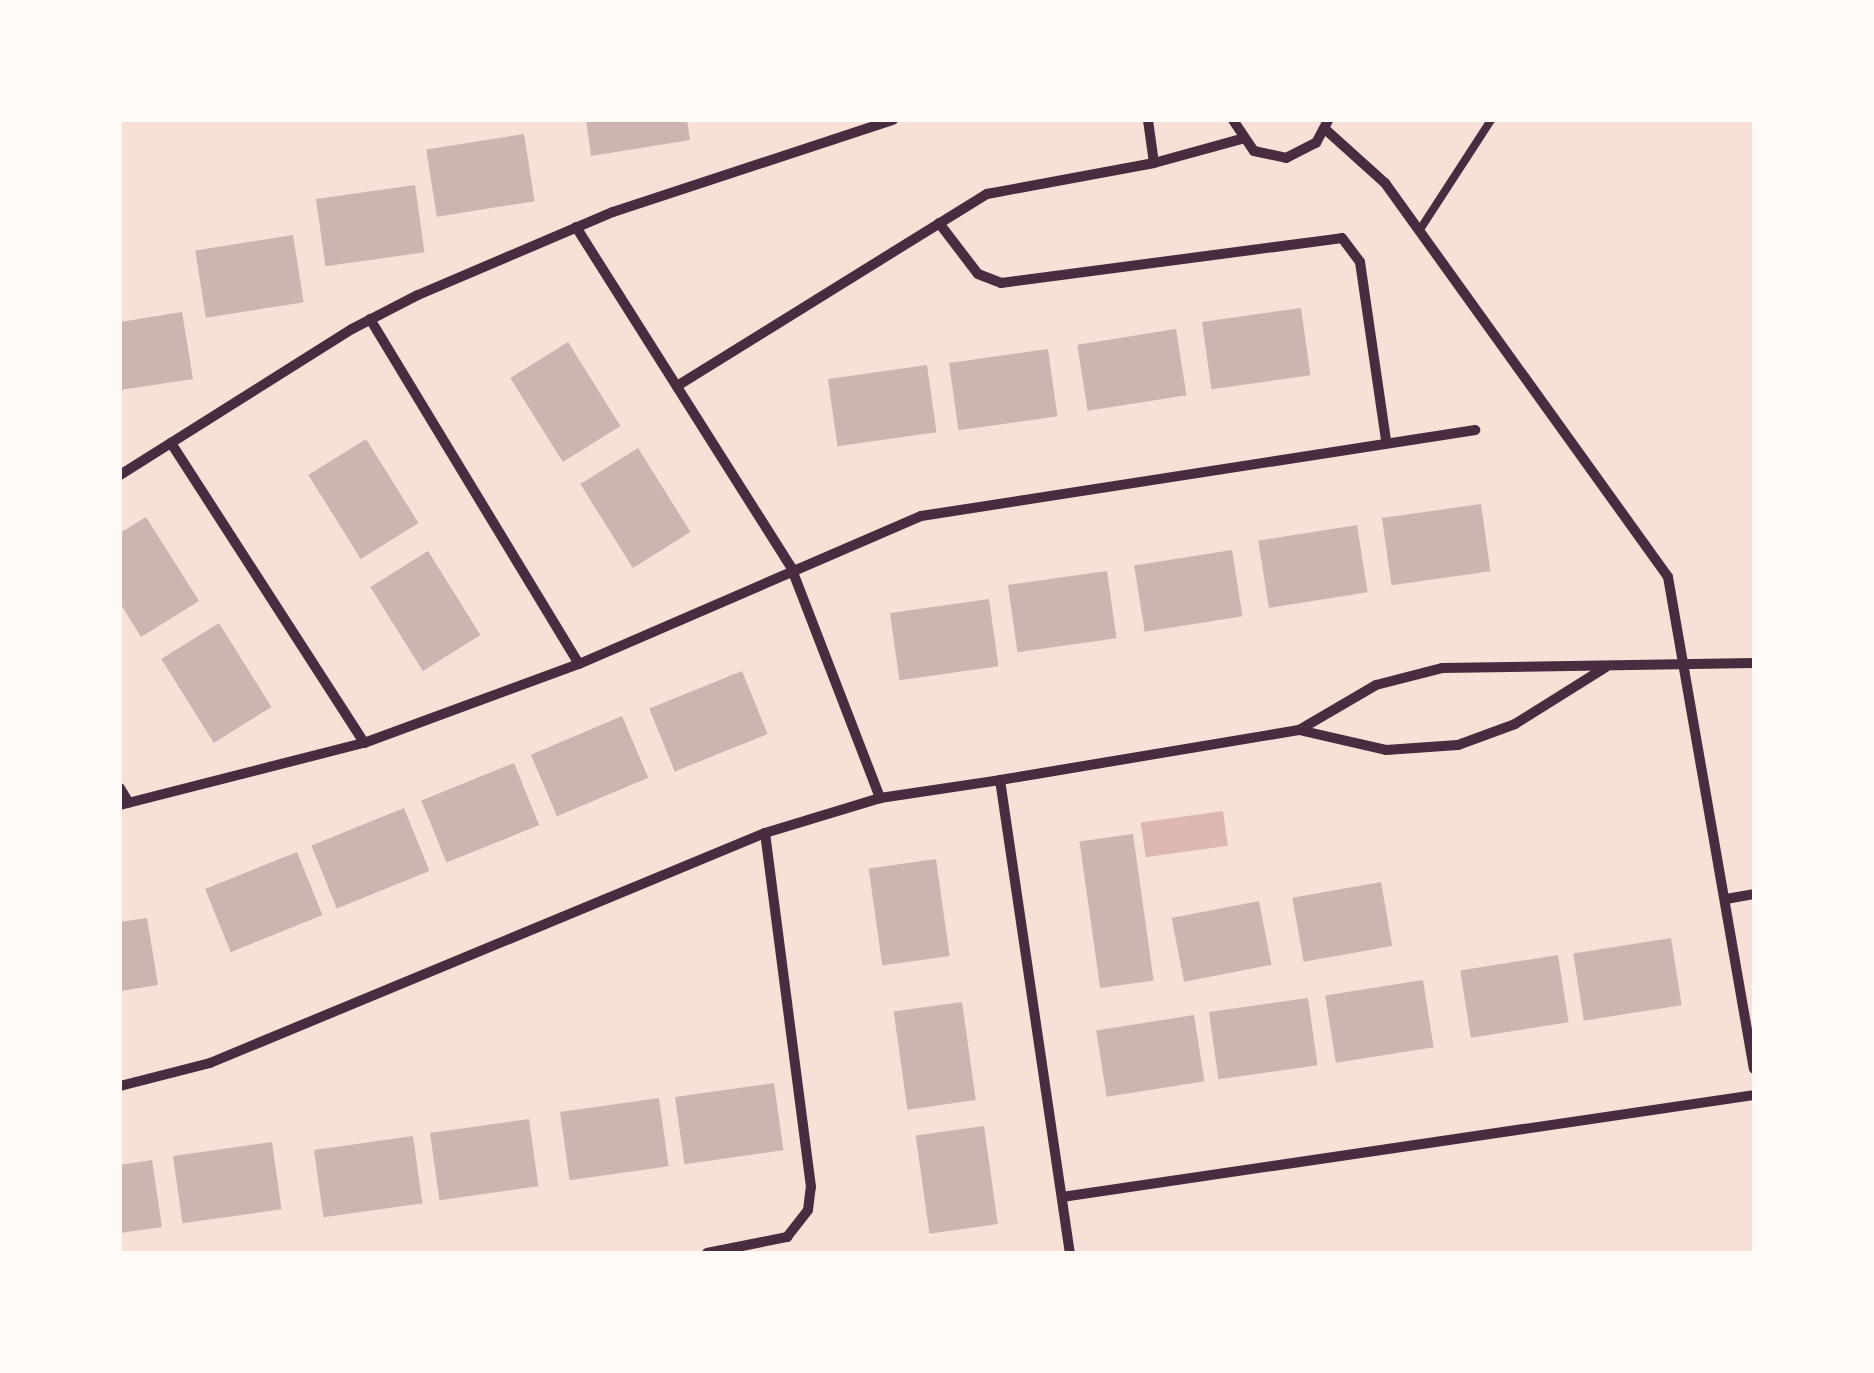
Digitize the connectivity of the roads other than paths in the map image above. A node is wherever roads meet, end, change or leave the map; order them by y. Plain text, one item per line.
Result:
1 (893, 120) edge
2 (1148, 120) edge
3 (1234, 120) edge
4 (1491, 120) edge
5 (1326, 125) edge
6 (1241, 139) junction
7 (1154, 163) junction
8 (939, 224) junction
9 (576, 228) junction
10 (1419, 231) junction
11 (370, 319) junction
12 (677, 386) junction
13 (1474, 430) dead end
14 (1386, 441) junction
15 (172, 443) junction
16 (120, 475) edge
17 (791, 567) junction
18 (1686, 660) junction
19 (1754, 663) edge
20 (579, 664) junction
21 (1608, 666) junction
22 (1299, 730) junction
23 (364, 743) junction
24 (1000, 780) junction
25 (120, 788) edge
26 (880, 798) junction
27 (125, 804) edge
28 (765, 834) junction
29 (1754, 894) edge
30 (1726, 899) junction
31 (1754, 1069) edge
32 (120, 1086) edge
33 (1754, 1095) edge
34 (1062, 1197) junction
35 (707, 1253) edge
36 (1070, 1253) edge

1 - 9 street
2 - 7 street
3 - 6 street
4 - 10 lane
5 - 6 street
5 - 10 street
6 - 7 street
7 - 8 street
8 - 12 street
8 - 14 street
9 - 11 street
9 - 12 street
10 - 18 street
11 - 15 street
11 - 20 street
12 - 17 street
13 - 14 street
14 - 17 street
15 - 16 street
15 - 23 street
17 - 20 street
17 - 26 street
18 - 19 street
18 - 21 street
18 - 30 street
20 - 23 street
21 - 22 street
21 - 22 street
22 - 24 street
23 - 27 street
24 - 26 street
24 - 34 street
25 - 27 street
26 - 28 street
28 - 32 street
28 - 35 street
29 - 30 street
30 - 31 street
33 - 34 street
34 - 36 street

